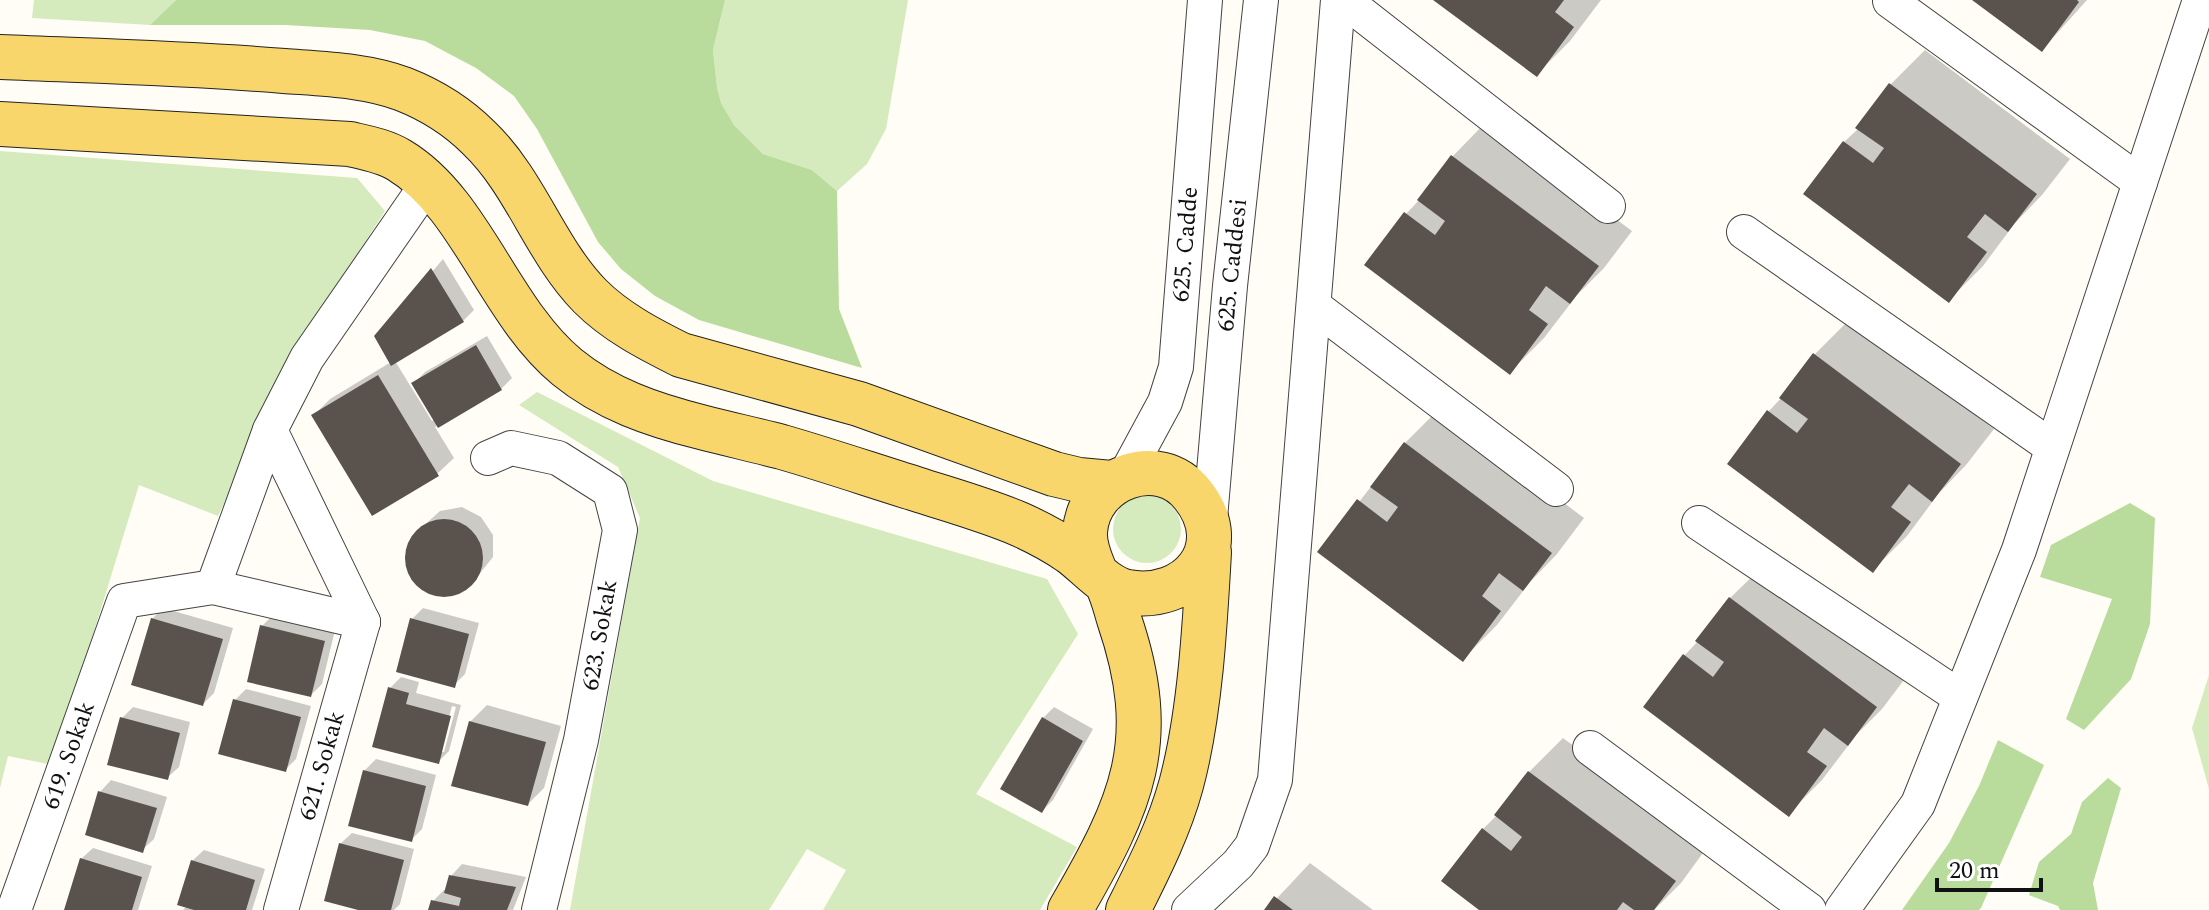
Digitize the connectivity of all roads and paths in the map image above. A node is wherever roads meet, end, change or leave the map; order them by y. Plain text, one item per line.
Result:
1 (1205, 0) edge
2 (1261, 0) edge
3 (1341, 0) edge
4 (2200, 0) edge
5 (1890, 1) edge
6 (0, 57) edge
7 (0, 124) edge
8 (2140, 182) junction
9 (428, 183) junction
10 (1608, 206) dead end
11 (1744, 232) dead end
12 (1314, 306) junction
13 (270, 430) junction
14 (2052, 447) junction
15 (488, 458) dead end
16 (1118, 480) junction
17 (1556, 489) dead end
18 (1699, 523) dead end
19 (1209, 541) junction
20 (1100, 576) junction
21 (213, 587) junction
22 (363, 622) junction
23 (1960, 697) junction
24 (1590, 748) dead end
25 (14, 910) edge
26 (281, 910) edge
27 (539, 910) edge
28 (1070, 910) edge
29 (1128, 910) edge
30 (1189, 910) edge
31 (1809, 910) edge
32 (1842, 910) edge

1 - 16 street, 625. Cadde
2 - 19 street, 625. Caddesi
3 - 10 street
3 - 12 street
4 - 8 street
5 - 8 street
6 - 16 main road
7 - 9 main road
8 - 14 street
9 - 13 street
9 - 20 main road
11 - 14 street
12 - 17 street
12 - 30 street
13 - 21 street
13 - 22 street
14 - 23 street
15 - 27 street, 623. Sokak
16 - 19 main road
16 - 20 main road
18 - 23 street
19 - 20 main road
19 - 29 main road
20 - 28 main road
21 - 22 street
21 - 25 street, 619. Sokak
22 - 26 street, 621. Sokak
23 - 32 street
24 - 31 street

